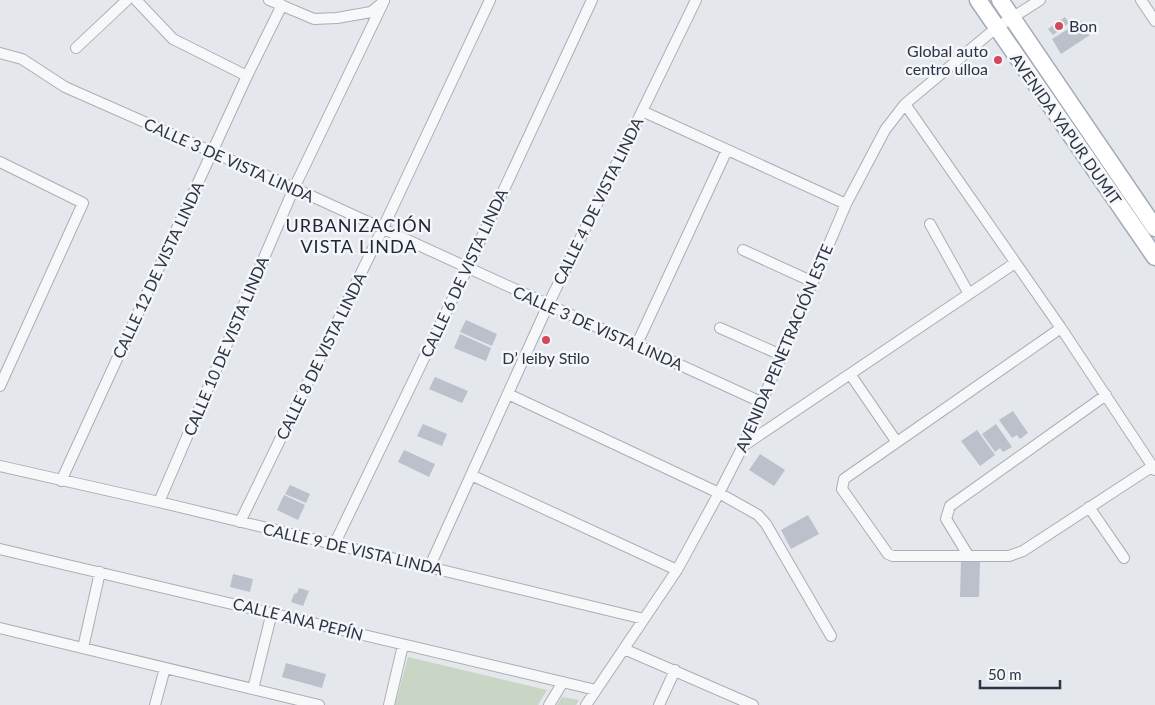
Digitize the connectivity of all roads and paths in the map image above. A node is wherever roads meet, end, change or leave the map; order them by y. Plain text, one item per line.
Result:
1 (127, 0) edge
2 (136, 0) edge
3 (269, 0) edge
4 (385, 0) edge
5 (490, 0) edge
6 (592, 0) edge
7 (696, 0) edge
8 (978, 0) edge
9 (1000, 0) edge
10 (1040, 0) edge
11 (1141, 0) edge
12 (282, 6) junction
13 (1011, 17) junction
14 (1155, 21) edge
15 (996, 28) junction
16 (76, 48) dead end
17 (0, 53) edge
18 (247, 76) junction
19 (905, 104) junction
20 (642, 111) junction
21 (727, 150) junction
22 (212, 153) junction
23 (0, 162) edge
24 (294, 188) junction
25 (846, 204) junction
26 (930, 224) dead end
27 (1155, 228) edge
28 (382, 230) junction
29 (743, 250) dead end
30 (1155, 257) edge
31 (1015, 263) junction
32 (467, 269) junction
33 (813, 282) junction
34 (969, 294) junction
35 (548, 306) junction
36 (720, 328) dead end
37 (1061, 328) junction
38 (636, 346) junction
39 (781, 356) junction
40 (850, 374) junction
41 (0, 386) edge
42 (508, 394) junction
43 (1106, 395) junction
44 (761, 402) junction
45 (896, 442) junction
46 (743, 446) junction
47 (0, 466) edge
48 (1154, 468) edge
49 (471, 475) junction
50 (61, 481) junction
51 (719, 493) junction
52 (159, 502) junction
53 (1089, 507) junction
54 (240, 522) junction
55 (334, 545) junction
56 (0, 549) edge
57 (968, 555) junction
58 (1124, 558) dead end
59 (429, 568) junction
60 (677, 570) junction
61 (100, 572) junction
62 (272, 612) junction
63 (644, 619) junction
64 (0, 628) edge
65 (831, 636) dead end
66 (403, 645) junction
67 (83, 648) junction
68 (624, 649) junction
69 (165, 668) junction
70 (675, 670) junction
71 (563, 682) junction
72 (253, 688) junction
73 (596, 690) junction
74 (750, 704) edge
75 (155, 705) edge
76 (319, 705) edge
77 (389, 705) edge
78 (549, 705) edge
79 (586, 705) edge
80 (659, 705) edge

1 - 16 street
2 - 18 street
3 - 12 street
4 - 12 street
4 - 24 street, CALLE 10 DE VISTA LINDA
5 - 28 street, CALLE 8 DE VISTA LINDA
6 - 32 street, CALLE 6 DE VISTA LINDA
7 - 20 street, CALLE 4 DE VISTA LINDA
8 - 15 main road, AVENIDA YAPUR DUMIT
9 - 13 main road, AVENIDA YAPUR DUMIT
10 - 13 street, AVENIDA PENETRACIÓN ESTE
11 - 14 street
12 - 18 street, CALLE 12 DE VISTA LINDA
13 - 15 street, AVENIDA PENETRACIÓN ESTE
13 - 27 main road, AVENIDA YAPUR DUMIT
15 - 19 street, AVENIDA PENETRACIÓN ESTE
15 - 30 main road, AVENIDA YAPUR DUMIT
17 - 22 street, CALLE 3 DE VISTA LINDA
18 - 22 street, CALLE 12 DE VISTA LINDA
19 - 25 street, AVENIDA PENETRACIÓN ESTE
19 - 31 street
20 - 21 street
20 - 35 street, CALLE 4 DE VISTA LINDA
21 - 25 street
21 - 38 street
22 - 24 street, CALLE 3 DE VISTA LINDA
22 - 50 street, CALLE 12 DE VISTA LINDA
23 - 41 street
24 - 28 street, CALLE 3 DE VISTA LINDA
24 - 52 street, CALLE 10 DE VISTA LINDA
25 - 33 street, AVENIDA PENETRACIÓN ESTE
26 - 34 street
28 - 32 street, CALLE 3 DE VISTA LINDA
28 - 54 street, CALLE 8 DE VISTA LINDA
29 - 33 street
31 - 34 street
31 - 37 street
32 - 35 street, CALLE 3 DE VISTA LINDA
32 - 55 street, CALLE 6 DE VISTA LINDA
33 - 39 street, AVENIDA PENETRACIÓN ESTE
34 - 40 street
35 - 38 street, CALLE 3 DE VISTA LINDA
35 - 42 street, CALLE 4 DE VISTA LINDA
36 - 39 street
37 - 43 street
37 - 45 street
38 - 44 street, CALLE 3 DE VISTA LINDA
39 - 44 street, AVENIDA PENETRACIÓN ESTE
40 - 45 street
40 - 46 street
42 - 49 street, CALLE 4 DE VISTA LINDA
42 - 51 street
43 - 48 street
43 - 57 street
44 - 46 street, AVENIDA PENETRACIÓN ESTE
45 - 57 street
46 - 51 street, AVENIDA PENETRACIÓN ESTE
47 - 50 street, CALLE 9 DE VISTA LINDA
48 - 53 street
49 - 59 street, CALLE 4 DE VISTA LINDA
49 - 60 street
50 - 52 street, CALLE 9 DE VISTA LINDA
51 - 60 street, AVENIDA PENETRACIÓN ESTE
51 - 65 street
52 - 54 street, CALLE 9 DE VISTA LINDA
53 - 57 street
53 - 58 street
54 - 55 street, CALLE 9 DE VISTA LINDA
55 - 59 street, CALLE 9 DE VISTA LINDA
56 - 61 street, CALLE ANA PEPÍN
59 - 63 street, CALLE 9 DE VISTA LINDA
60 - 63 street, AVENIDA PENETRACIÓN ESTE
61 - 62 street, CALLE ANA PEPÍN
61 - 67 street
62 - 66 street, CALLE ANA PEPÍN
62 - 72 street
63 - 68 street, AVENIDA PENETRACIÓN ESTE
64 - 67 street
66 - 71 street, CALLE ANA PEPÍN
66 - 77 street
67 - 69 street
68 - 70 street
68 - 73 street, AVENIDA PENETRACIÓN ESTE
69 - 72 street
69 - 75 street
70 - 74 street
70 - 80 street
71 - 73 street, CALLE ANA PEPÍN
71 - 78 street
72 - 76 street
73 - 79 street, AVENIDA PENETRACIÓN ESTE

